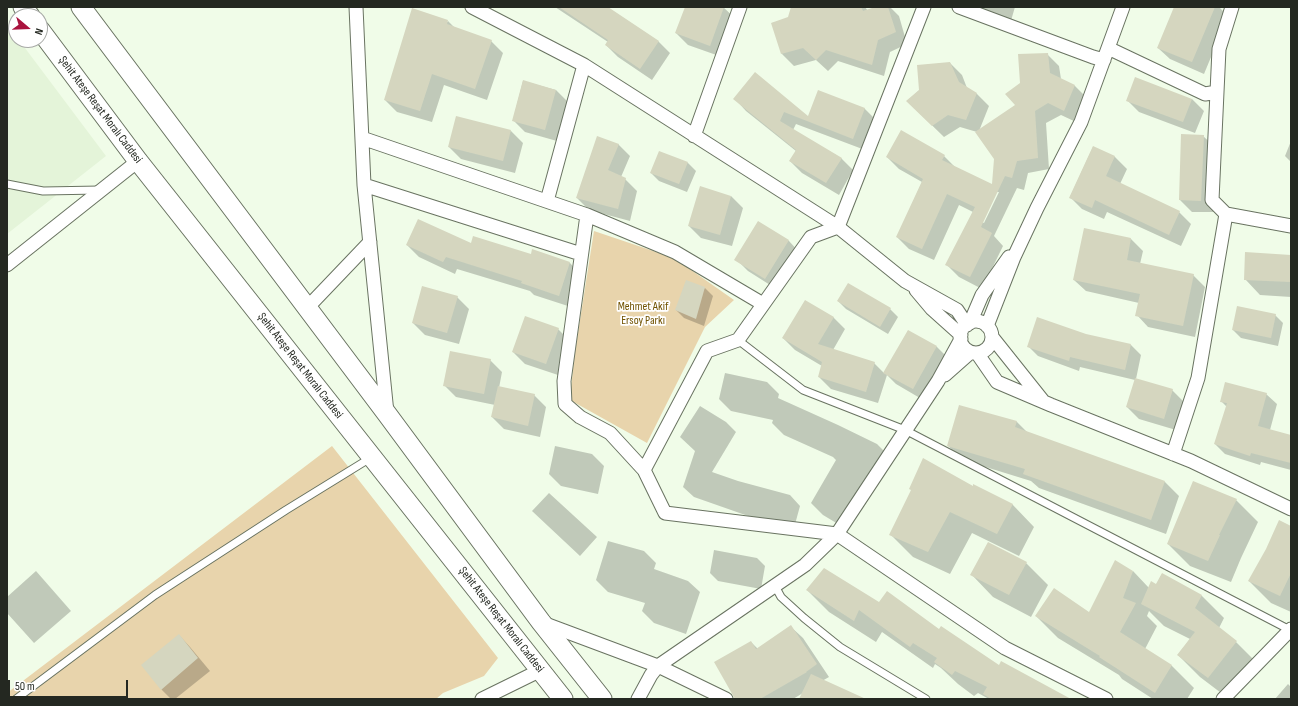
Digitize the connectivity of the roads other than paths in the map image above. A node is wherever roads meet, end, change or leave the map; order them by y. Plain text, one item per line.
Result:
1 (82, 7) edge
2 (356, 7) edge
3 (472, 7) edge
4 (740, 7) edge
5 (924, 7) edge
6 (959, 7) edge
7 (1123, 7) edge
8 (1232, 7) edge
9 (48, 41) edge
10 (1106, 54) junction
11 (584, 65) junction
12 (1217, 92) junction
13 (694, 136) junction
14 (362, 138) junction
15 (138, 161) junction
16 (7, 184) edge
17 (364, 185) junction
18 (102, 190) junction
19 (547, 201) junction
20 (1226, 214) junction
21 (587, 215) junction
22 (1291, 226) edge
23 (838, 227) junction
24 (1023, 238) junction
25 (370, 242) junction
26 (581, 254) junction
27 (7, 264) edge
28 (763, 304) junction
29 (307, 308) junction
30 (965, 330) junction
31 (990, 331) junction
32 (738, 340) junction
33 (974, 352) junction
34 (938, 381) junction
35 (1044, 402) junction
36 (387, 414) junction
37 (906, 430) junction
38 (1174, 454) junction
39 (372, 457) junction
40 (644, 470) junction
41 (1291, 509) edge
42 (837, 534) junction
43 (775, 586) junction
44 (541, 622) junction
45 (1291, 630) edge
46 (658, 666) junction
47 (541, 670) junction
48 (16, 699) edge
49 (482, 699) edge
50 (563, 699) edge
51 (602, 699) edge
52 (638, 699) edge
53 (726, 699) edge
54 (926, 699) edge
55 (1106, 699) edge
56 (1223, 699) edge

1 - 29 main road
2 - 14 street
3 - 11 street
4 - 13 street
5 - 23 street
6 - 10 street
7 - 10 street
8 - 12 street
9 - 15 main road, Şehit Ateşe Reşat Moralı Caddesi
10 - 12 street
10 - 24 street
11 - 13 street
11 - 19 street
12 - 20 street
13 - 23 street
14 - 17 street
14 - 19 street
15 - 18 street
15 - 39 main road, Şehit Ateşe Reşat Moralı Caddesi
16 - 18 lane
17 - 25 street
17 - 26 street
18 - 27 street
19 - 21 street
20 - 22 street
20 - 38 street
21 - 26 street
21 - 28 street
23 - 28 street
23 - 30 street
24 - 30 street
24 - 31 street
25 - 29 street
25 - 36 street
26 - 40 street
28 - 32 street
29 - 36 main road
30 - 31 street
30 - 33 street
30 - 34 street
31 - 33 street
31 - 35 street
32 - 37 lane
32 - 40 street
33 - 34 street
33 - 35 street
34 - 37 street
35 - 38 street
36 - 44 main road
37 - 42 street
37 - 45 lane
38 - 41 street
39 - 47 main road, Şehit Ateşe Reşat Moralı Caddesi
39 - 48 lane
40 - 42 street
42 - 43 street
42 - 55 street
43 - 46 street
43 - 54 lane
44 - 46 street
44 - 51 main road
45 - 56 street
46 - 52 street
46 - 53 street
47 - 49 street
47 - 50 main road, Şehit Ateşe Reşat Moralı Caddesi

